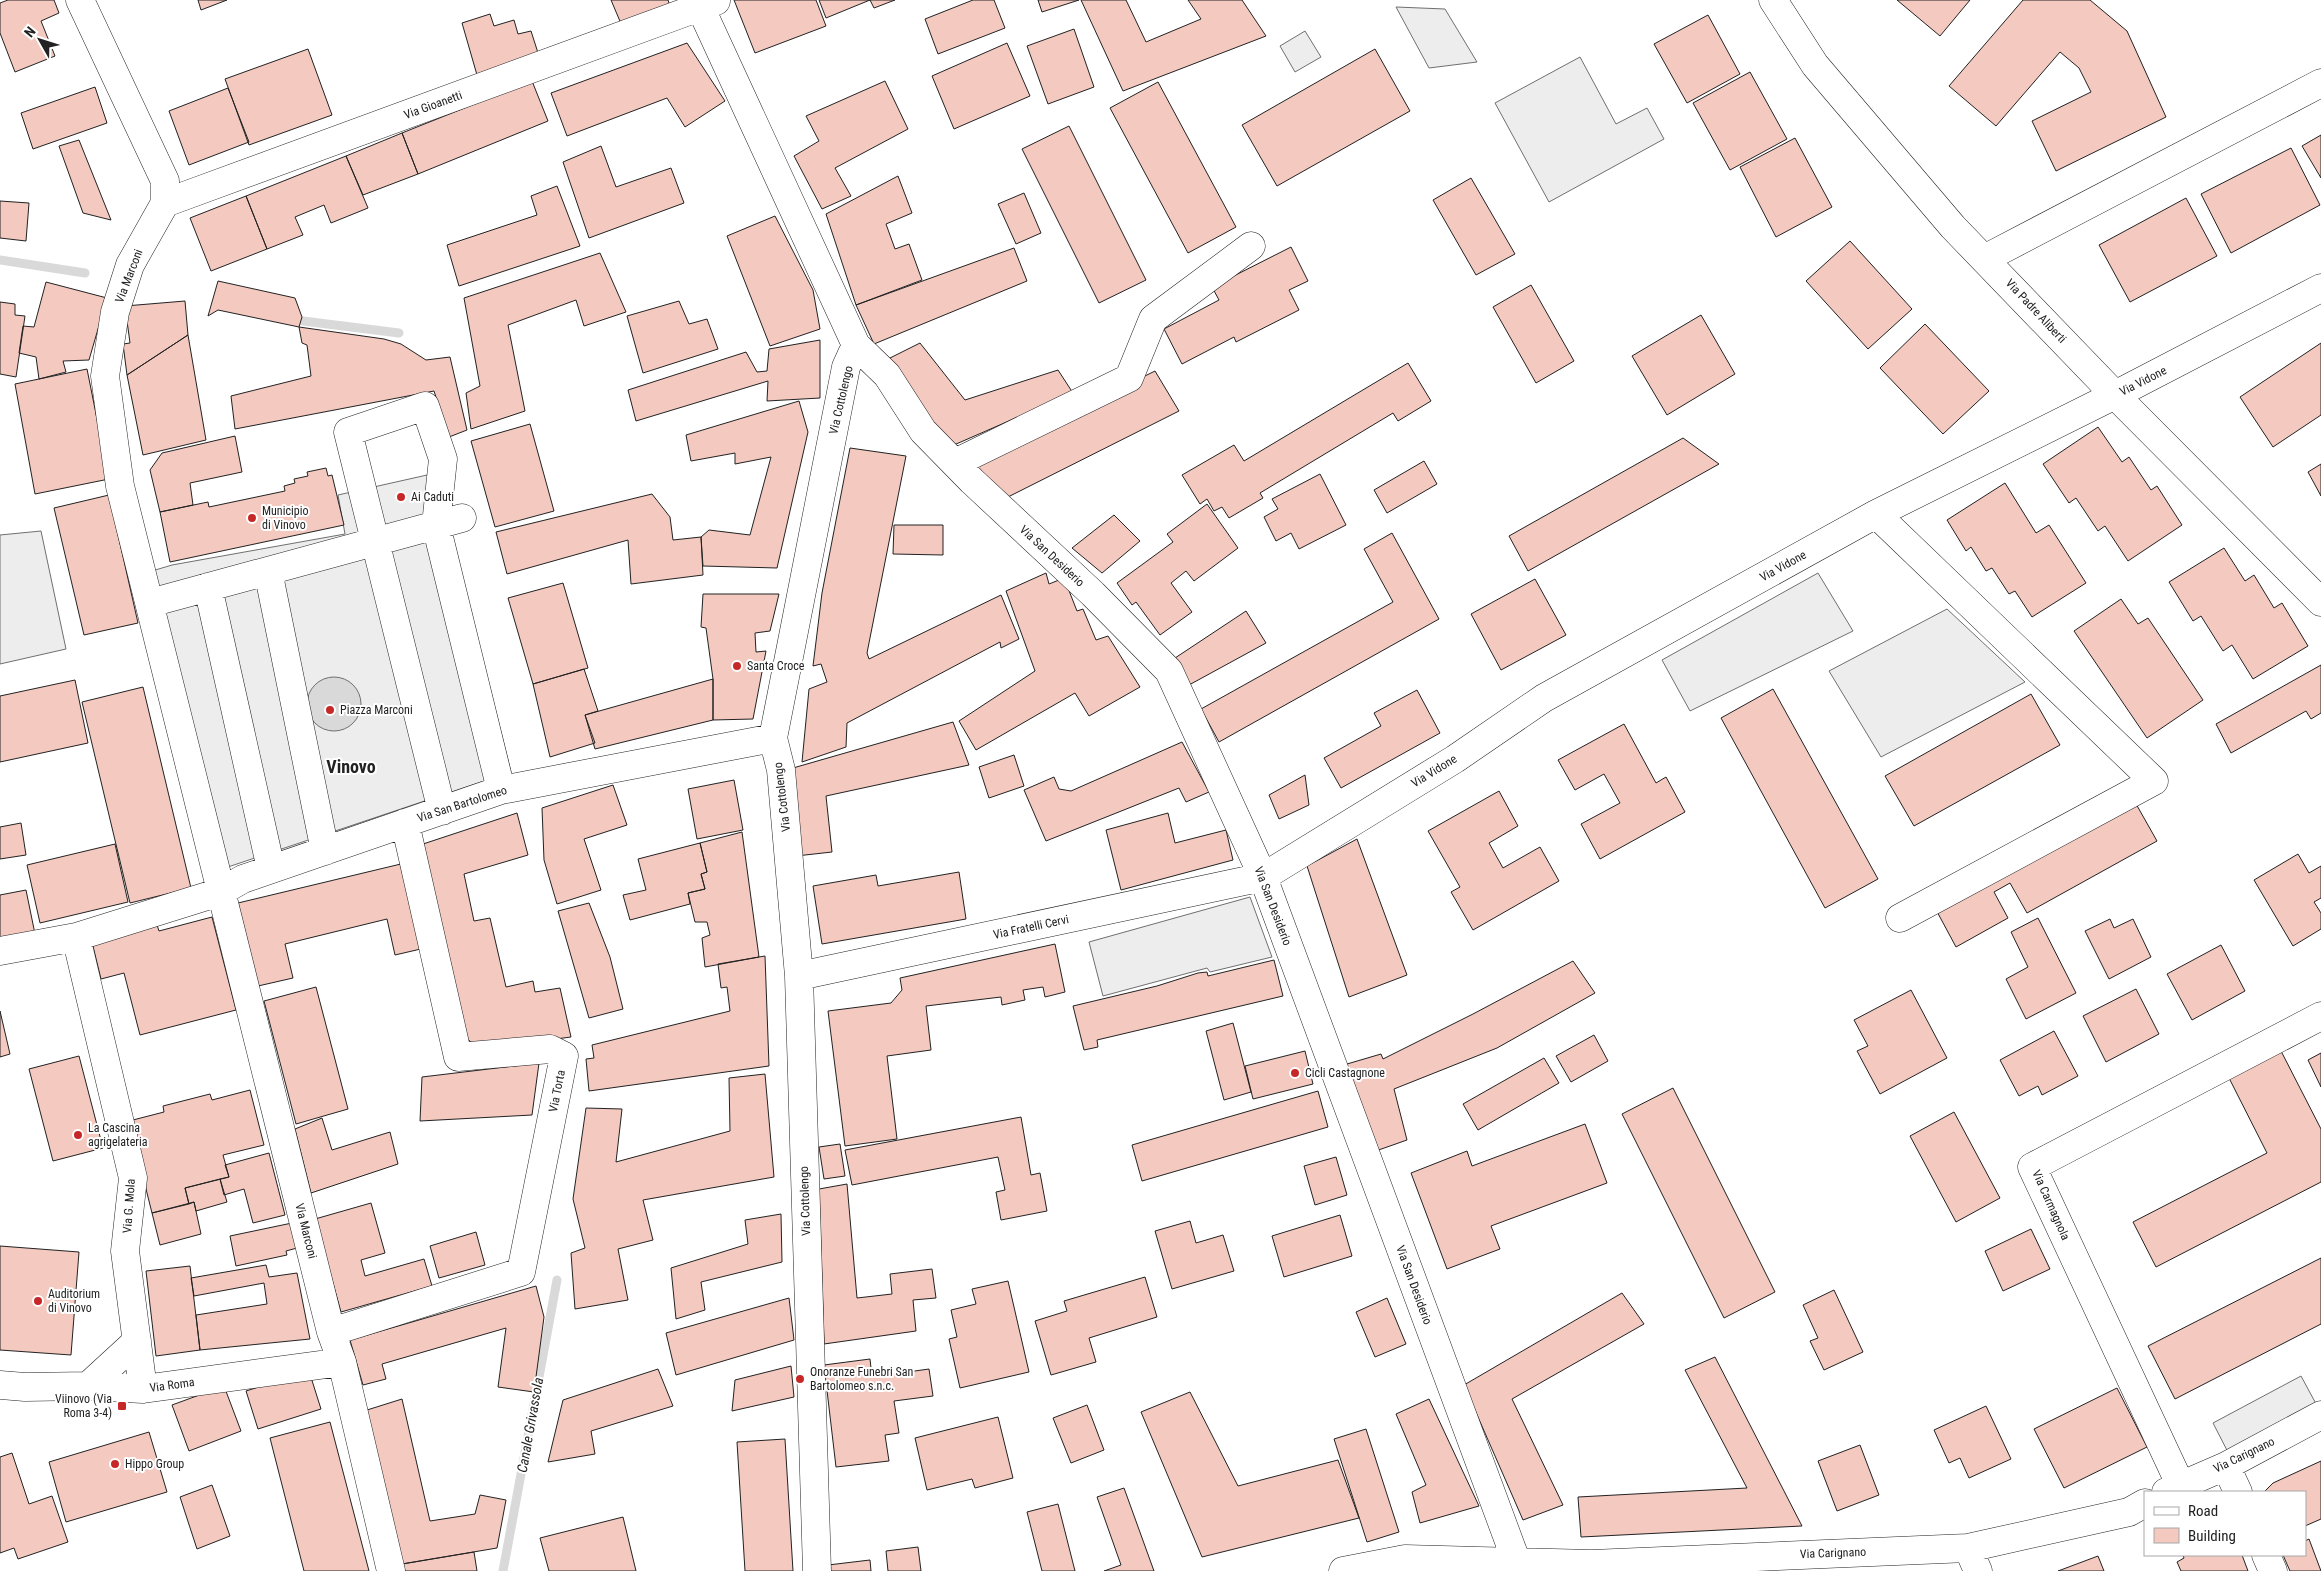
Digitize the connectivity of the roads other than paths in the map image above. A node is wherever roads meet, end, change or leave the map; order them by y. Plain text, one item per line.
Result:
1 (80, 0) edge
2 (1773, 0) edge
3 (705, 2) edge
4 (2321, 83) edge
5 (166, 203) junction
6 (1251, 246) dead end
7 (1986, 258) junction
8 (2321, 288) edge
9 (856, 345) junction
10 (2115, 395) junction
11 (955, 464) junction
12 (1876, 514) junction
13 (462, 518) dead end
14 (436, 525) junction
15 (376, 541) junction
16 (268, 571) junction
17 (208, 587) junction
18 (2320, 599) edge
19 (150, 603) junction
20 (773, 738) junction
21 (501, 790) junction
22 (442, 811) junction
23 (405, 823) junction
24 (325, 851) junction
25 (271, 869) junction
26 (1263, 877) junction
27 (220, 892) junction
28 (1900, 918) dead end
29 (76, 937) junction
30 (0, 951) edge
31 (799, 976) junction
32 (2321, 1016) edge
33 (332, 1332) junction
34 (137, 1341) junction
35 (342, 1362) junction
36 (0, 1385) edge
37 (88, 1386) junction
38 (143, 1389) junction
39 (2321, 1416) edge
40 (2226, 1466) junction
41 (2173, 1488) edge
42 (2238, 1491) edge
43 (2144, 1504) edge
44 (2266, 1556) edge
45 (1973, 1559) edge
46 (1518, 1566) edge
47 (391, 1571) edge
48 (817, 1571) edge
49 (1343, 1571) edge
50 (2273, 1571) edge

1 - 5 street
2 - 7 street, Via Padre Aliberti
3 - 5 street, Via Gioanetti
3 - 9 street
4 - 7 street
5 - 19 street, Via Marconi
6 - 11 street
7 - 10 street, Via Padre Aliberti
8 - 10 street, Via Vidone
9 - 11 street, Via San Desiderio
9 - 20 street, Via Cottolengo
10 - 12 street, Via Vidone
10 - 18 street, Via Padre Aliberti
11 - 26 street, Via San Desiderio
12 - 26 street, Via Vidone
12 - 28 street
13 - 14 street
14 - 15 street
14 - 15 street
14 - 21 street
15 - 16 street
15 - 22 street
16 - 17 street
16 - 24 street
17 - 19 street
17 - 25 street
19 - 27 street
20 - 21 street, Via San Bartolomeo
20 - 31 street, Via Cottolengo
21 - 22 street, Via San Bartolomeo
22 - 23 street, Via San Bartolomeo
23 - 24 street, Via San Bartolomeo
23 - 33 street, Via Torta
24 - 25 street, Via San Bartolomeo
25 - 27 street, Via San Bartolomeo
26 - 31 street, Via Fratelli Cervi
26 - 46 street, Via San Desiderio
27 - 29 street, Via San Bartolomeo
27 - 33 street, Via Marconi
29 - 30 street
29 - 34 street, Via G. Mola
31 - 48 street, Via Cottolengo
32 - 41 street, Via Carmagnola
33 - 35 street, Via Marconi
34 - 37 street
34 - 38 street, Via G. Mola
35 - 38 street, Via Roma
35 - 47 street, Via Marconi
36 - 37 street, Via Roma
37 - 38 street, Via Roma
39 - 40 street, Via Carignano
40 - 41 street, Via Carignano
40 - 42 street
43 - 45 street, Via Carignano
44 - 50 street
45 - 46 street, Via Carignano
46 - 49 street, Via Carignano

